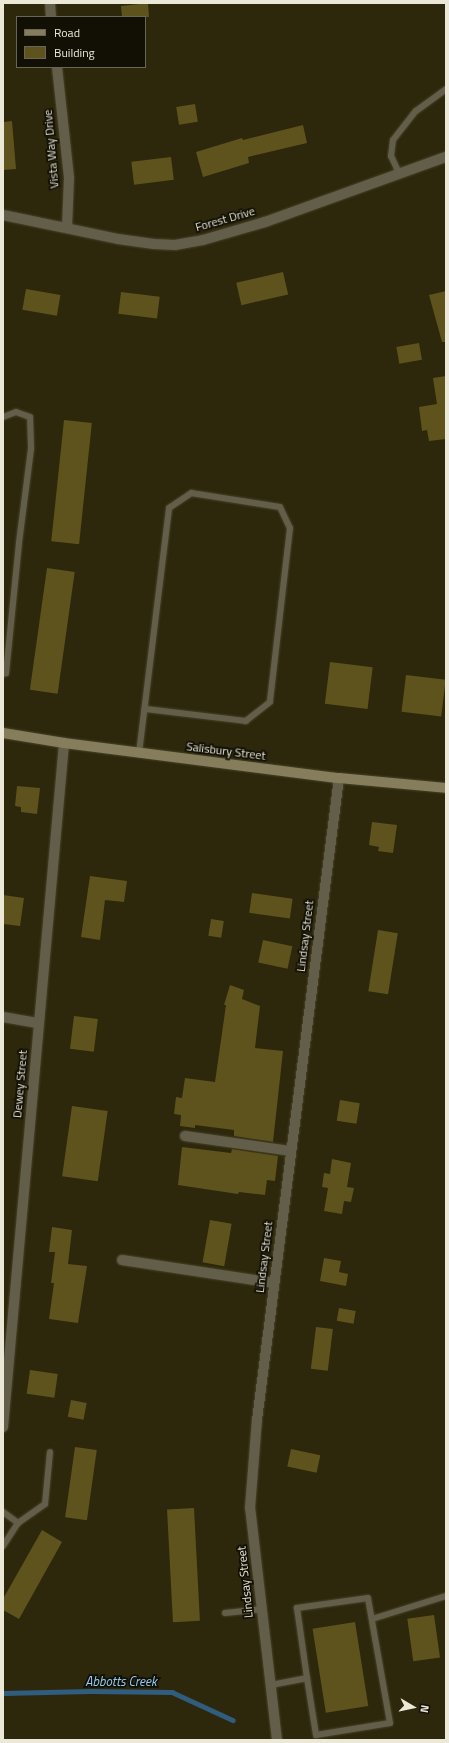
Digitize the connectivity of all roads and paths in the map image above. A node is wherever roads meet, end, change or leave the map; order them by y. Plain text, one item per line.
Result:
1 (50, 3) edge
2 (51, 16) edge
3 (57, 68) edge
4 (446, 89) edge
5 (446, 157) edge
6 (399, 173) junction
7 (3, 215) edge
8 (67, 228) junction
9 (3, 417) edge
10 (3, 674) edge
11 (145, 709) junction
12 (3, 733) edge
13 (64, 743) junction
14 (139, 753) junction
15 (339, 778) junction
16 (446, 788) edge
17 (3, 1017) edge
18 (38, 1023) junction
19 (184, 1136) dead end
20 (290, 1151) junction
21 (122, 1260) dead end
22 (274, 1283) junction
23 (3, 1427) edge
24 (50, 1452) dead end
25 (3, 1512) edge
26 (18, 1523) junction
27 (3, 1546) edge
28 (446, 1596) edge
29 (261, 1609) junction
30 (225, 1613) dead end
31 (372, 1619) junction
32 (307, 1678) junction
33 (271, 1685) junction
34 (277, 1740) edge

1 - 2 street
3 - 8 street, Vista Way Drive
4 - 6 lane
5 - 6 street, Forest Drive
6 - 8 street, Forest Drive
7 - 8 street, Forest Drive
9 - 10 lane
11 - 11 lane
11 - 14 lane
12 - 13 main road, Salisbury Street
13 - 14 main road, Salisbury Street
13 - 18 street, Dewey Street
14 - 15 main road, Salisbury Street
15 - 16 main road, Salisbury Street
15 - 20 street, Lindsay Street
17 - 18 street
18 - 23 street, Dewey Street
19 - 20 street
20 - 22 street, Lindsay Street
21 - 22 street
22 - 29 street, Lindsay Street
24 - 26 lane
25 - 26 lane
26 - 27 lane
28 - 31 lane
29 - 30 lane
29 - 33 street, Lindsay Street
31 - 32 lane
31 - 32 lane
32 - 33 lane
33 - 34 street, Lindsay Street

